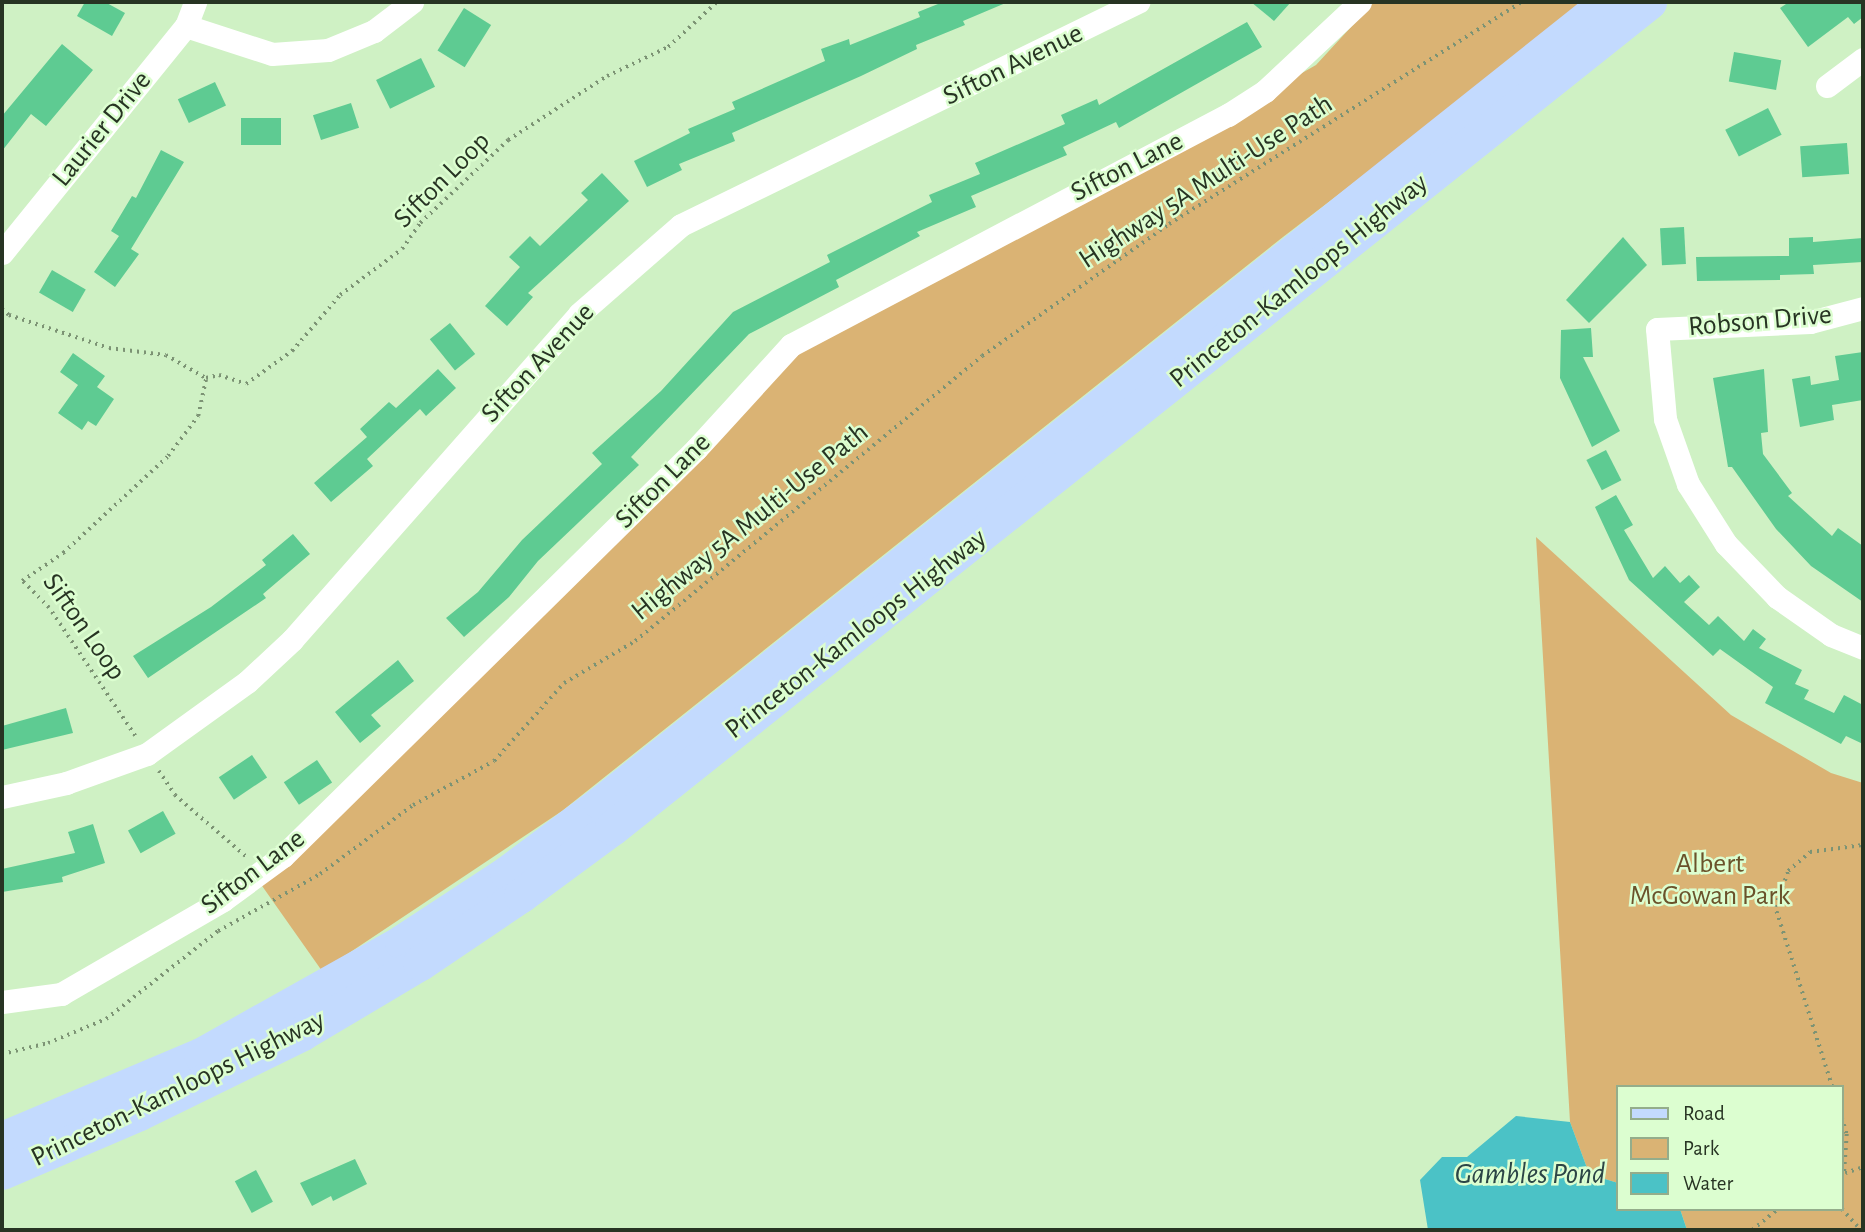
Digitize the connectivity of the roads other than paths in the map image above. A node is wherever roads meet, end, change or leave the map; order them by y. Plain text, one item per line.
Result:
1 (195, 2) edge
2 (412, 2) edge
3 (1138, 2) edge
4 (1360, 2) edge
5 (1607, 2) edge
6 (1649, 2) edge
7 (186, 26) junction
8 (1863, 59) edge
9 (1827, 86) dead end
10 (2, 253) edge
11 (1863, 308) edge
12 (1863, 648) edge
13 (2, 797) edge
14 (2, 1002) edge
15 (2, 1139) edge
16 (2, 1172) edge

1 - 7 street, Laurier Drive
2 - 7 street
3 - 13 street, Sifton Avenue
4 - 14 street, Sifton Lane
5 - 15 main road, Princeton-Kamloops Highway
6 - 16 main road, Princeton-Kamloops Highway
7 - 10 street, Laurier Drive
8 - 9 street
11 - 12 street, Robson Drive

